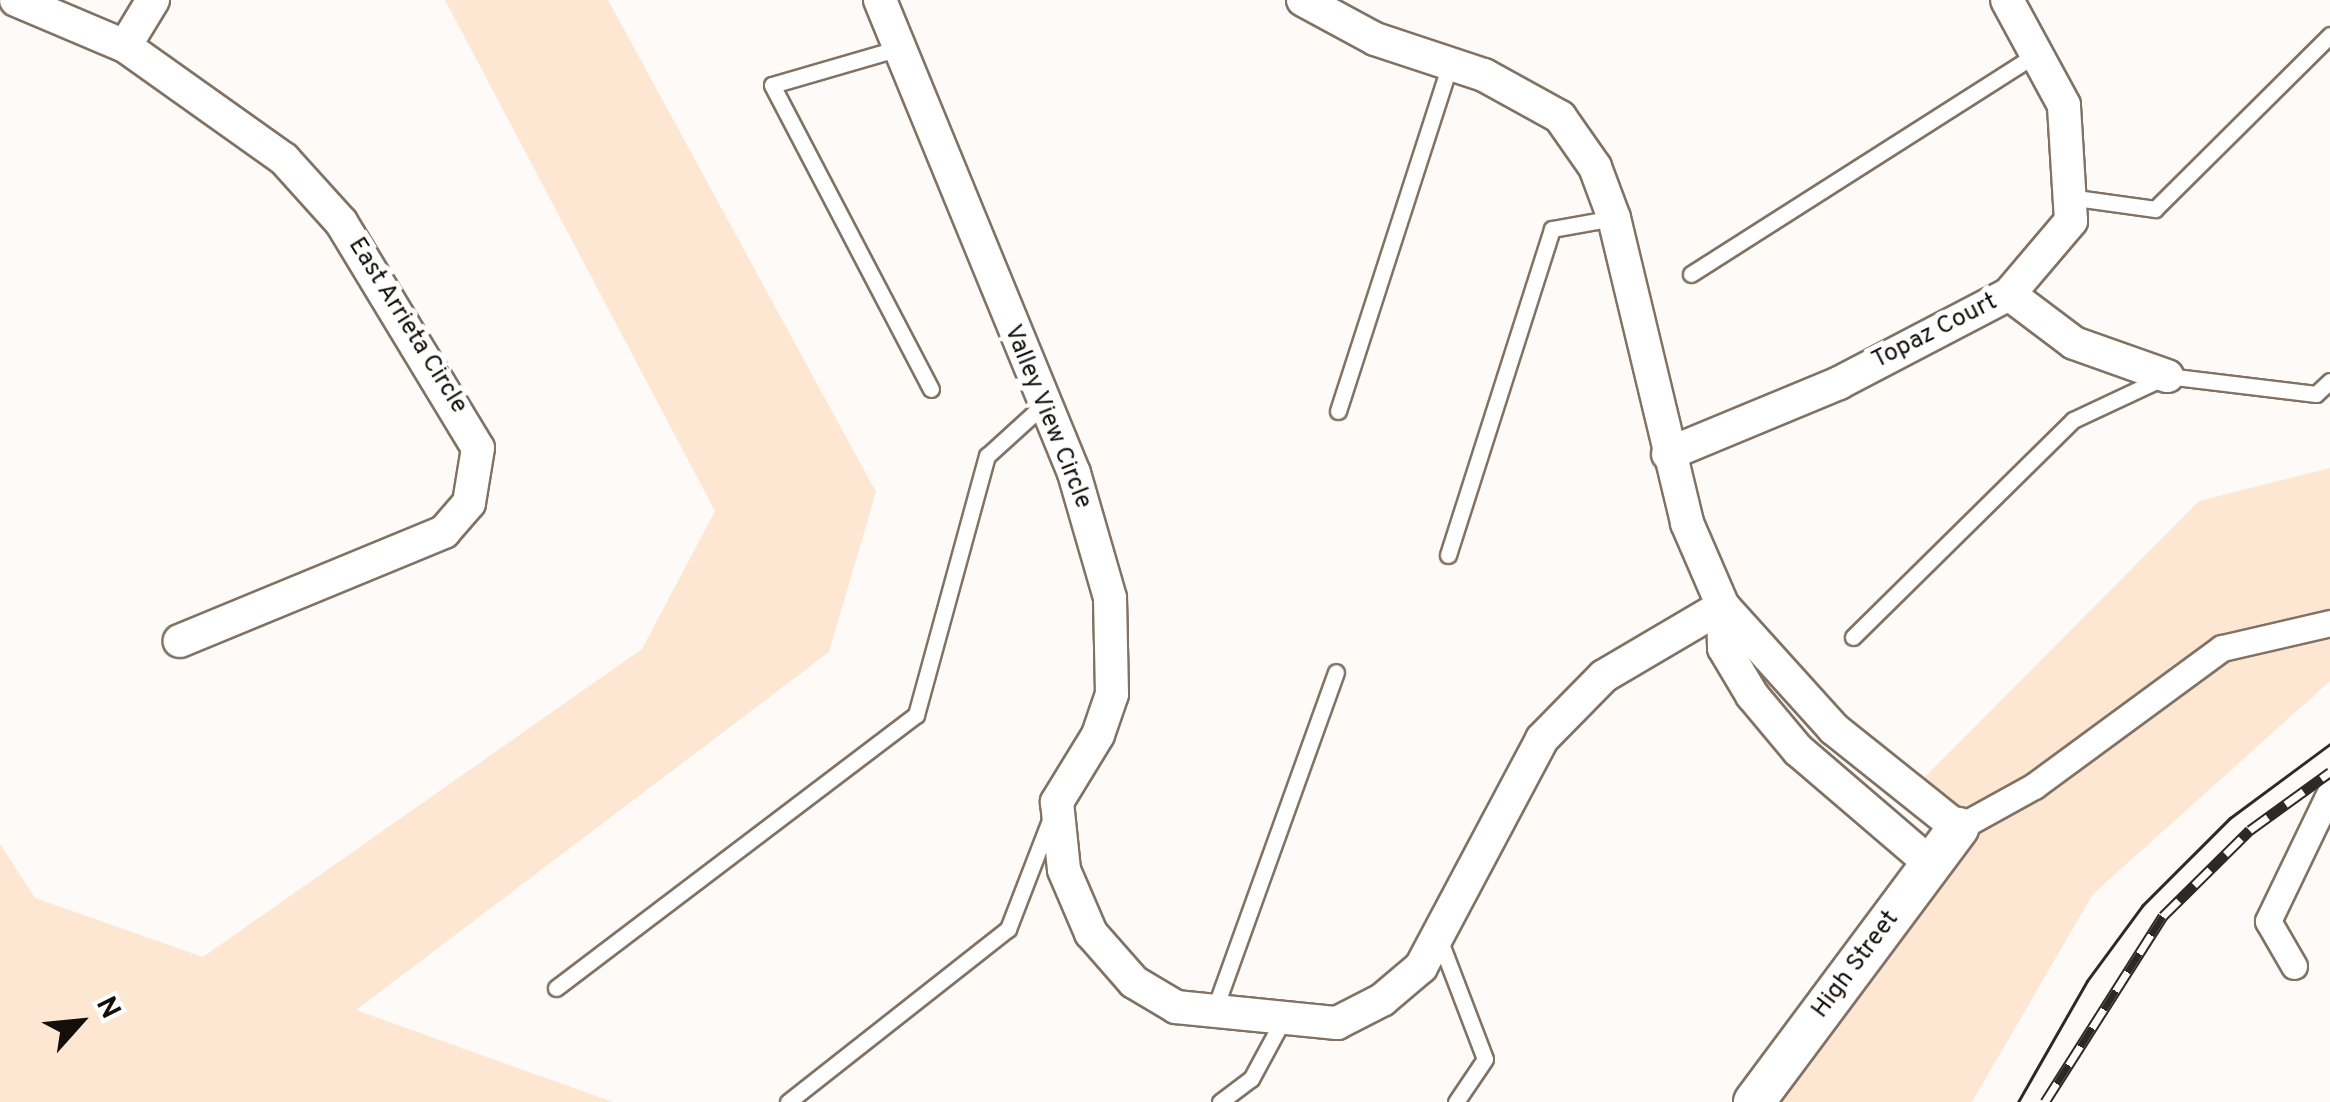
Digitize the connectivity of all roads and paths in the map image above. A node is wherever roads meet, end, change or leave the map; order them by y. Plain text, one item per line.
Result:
1 (16, 0) edge
2 (152, 0) edge
3 (880, 0) edge
4 (1302, 0) edge
5 (2007, 0) edge
6 (2330, 35) edge
7 (125, 46) junction
8 (896, 50) junction
9 (2036, 54) junction
10 (1450, 64) junction
11 (2069, 196) junction
12 (1614, 218) junction
13 (1691, 274) dead end
14 (2009, 294) junction
15 (2167, 376) junction
16 (2330, 381) edge
17 (931, 389) dead end
18 (1043, 404) junction
19 (1338, 410) dead end
20 (1668, 454) junction
21 (1448, 554) dead end
22 (1723, 606) junction
23 (2330, 624) edge
24 (1854, 637) dead end
25 (180, 641) dead end
26 (1336, 672) dead end
27 (2330, 792) edge
28 (1057, 802) junction
29 (1958, 828) junction
30 (1932, 864) junction
31 (1438, 937) junction
32 (2294, 966) dead end
33 (556, 988) dead end
34 (1214, 1011) junction
35 (1284, 1018) junction
36 (788, 1102) edge
37 (1220, 1102) edge
38 (1456, 1102) edge
39 (1754, 1102) edge

1 - 7 street, East Arrieta Circle
2 - 7 street
3 - 8 street, Valley View Circle
4 - 10 street
5 - 9 street, Topaz Court
6 - 11 lane
7 - 25 street, East Arrieta Circle
8 - 17 lane
8 - 18 street, Valley View Circle
9 - 11 street, Topaz Court
9 - 13 lane
10 - 12 street
10 - 19 lane
11 - 14 street, Topaz Court
12 - 20 street
12 - 21 lane
14 - 15 street
14 - 20 street, Topaz Court
15 - 16 lane
15 - 24 lane
18 - 28 street, Valley View Circle
18 - 33 lane
20 - 22 street
22 - 29 street
22 - 30 street
22 - 31 street
23 - 29 street
26 - 34 lane
27 - 32 street
28 - 34 street
28 - 36 lane
29 - 30 street, High Street
30 - 39 street, High Street
31 - 35 street
31 - 38 lane
34 - 35 street
35 - 37 lane

